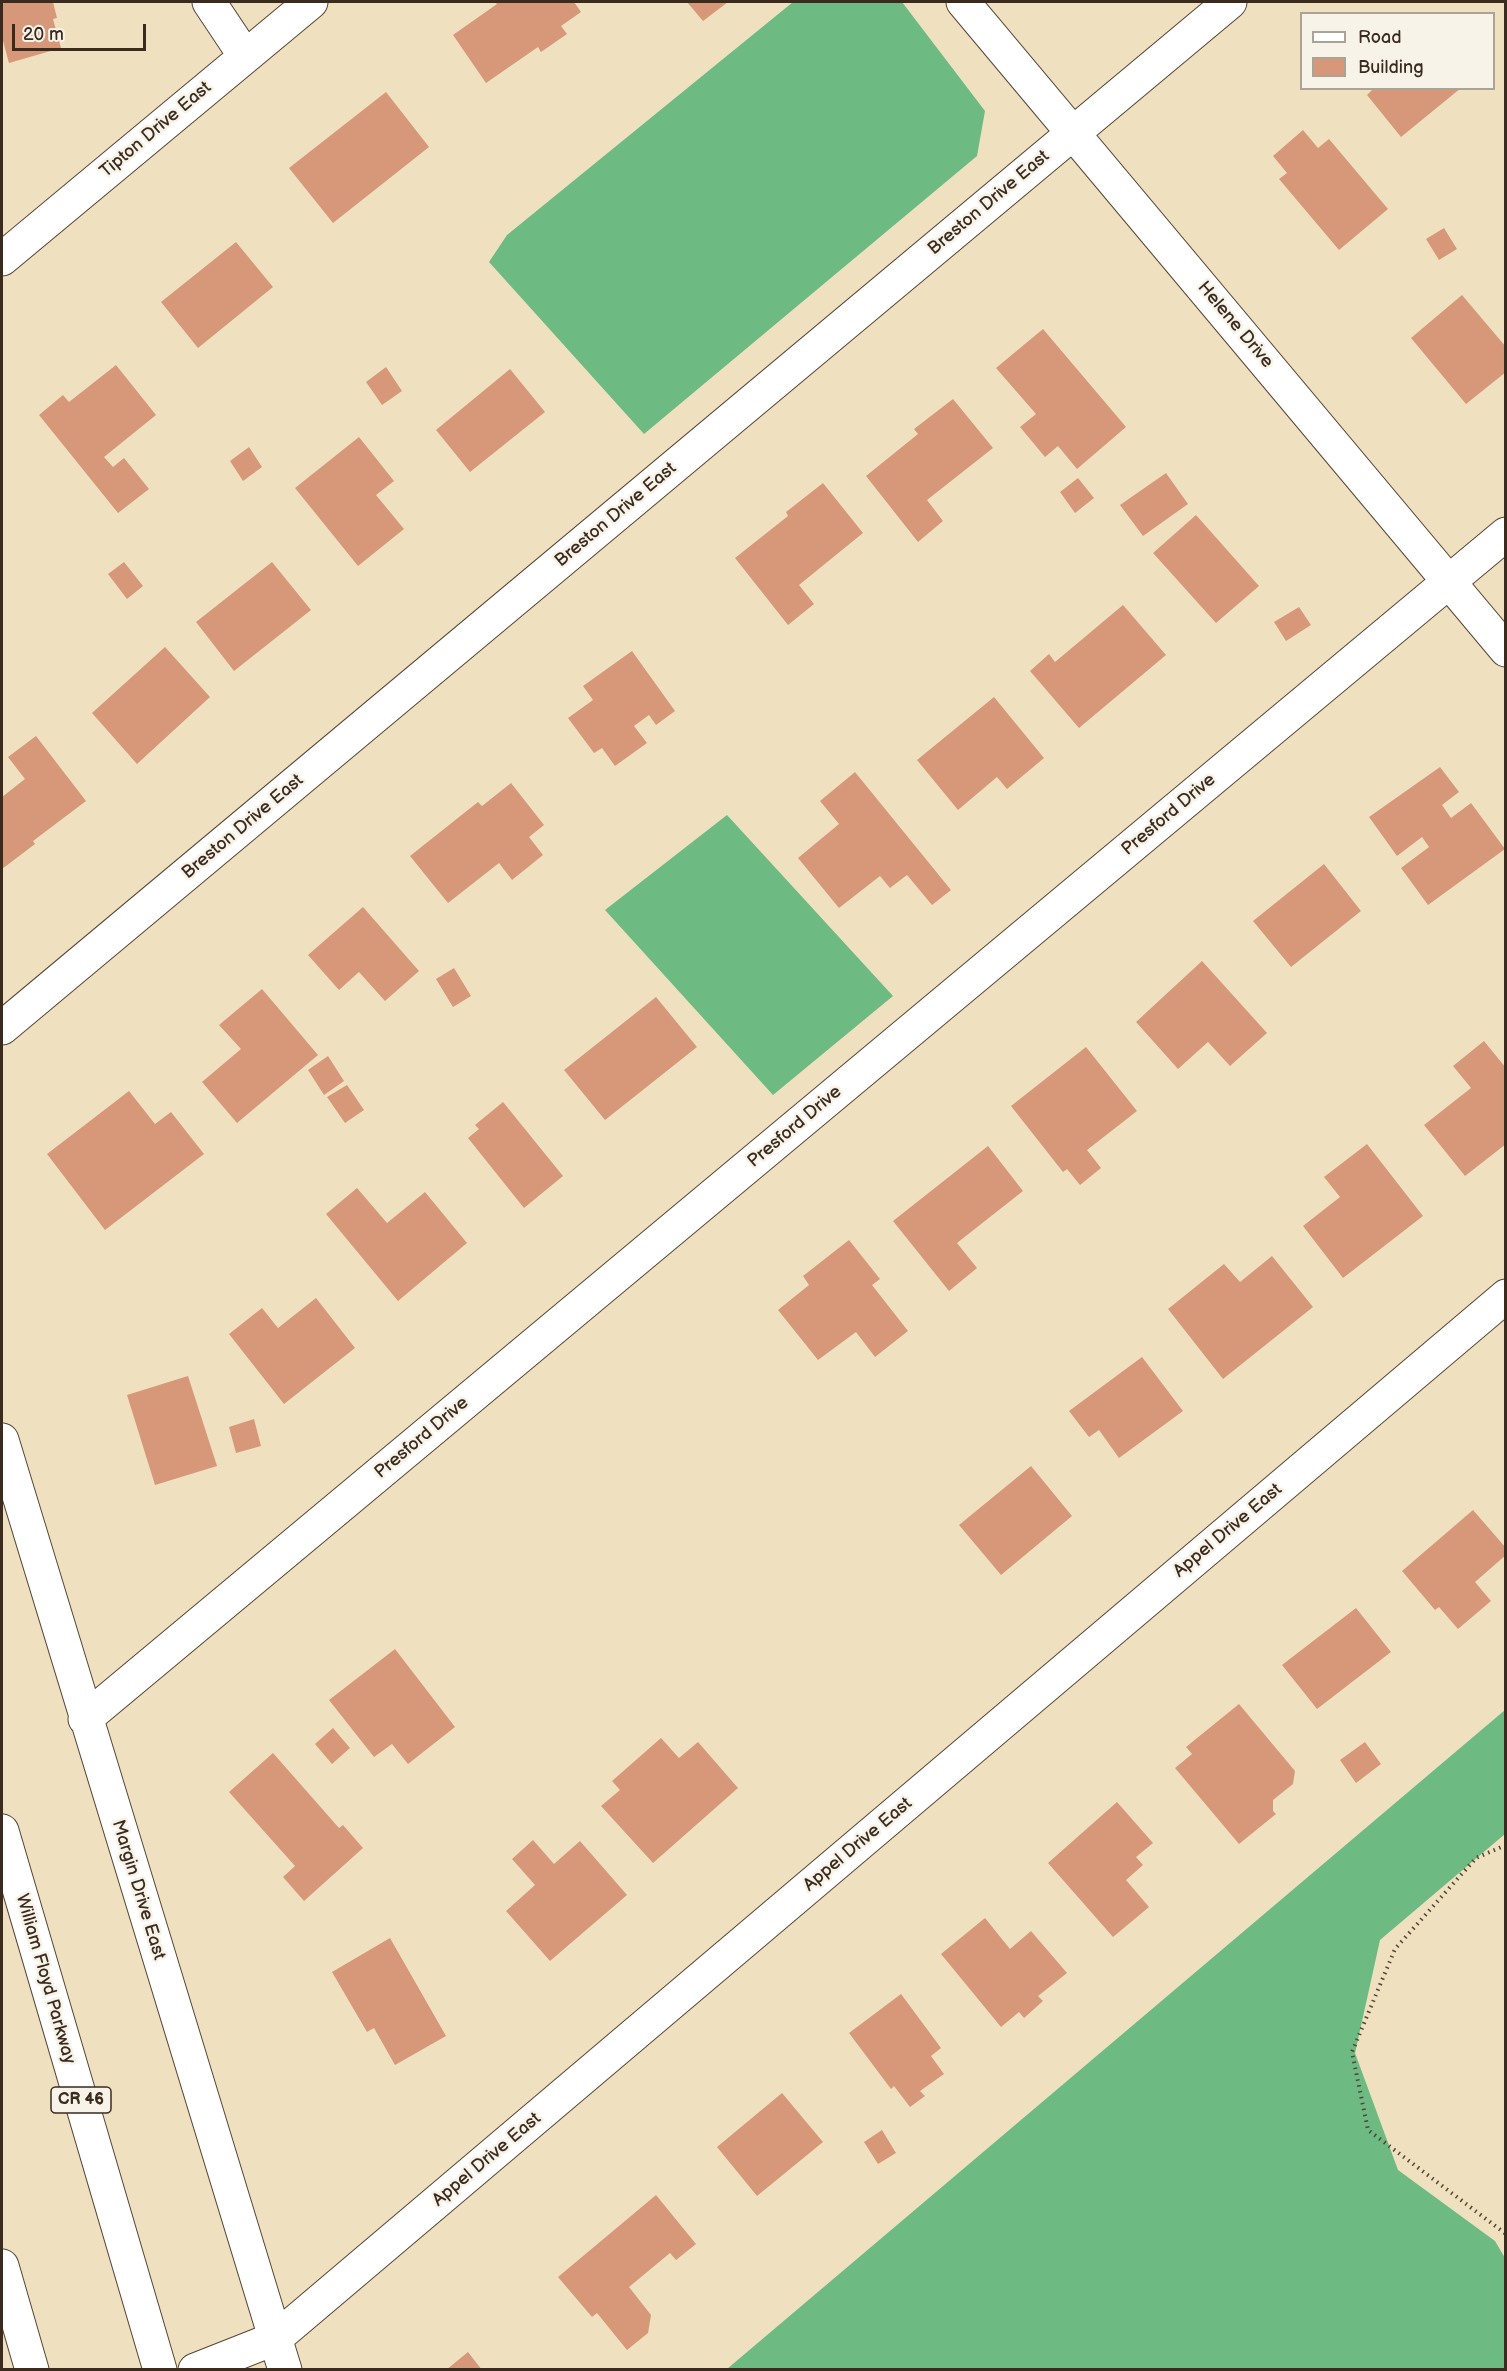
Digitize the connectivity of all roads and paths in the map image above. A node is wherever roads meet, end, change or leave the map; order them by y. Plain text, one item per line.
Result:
1 (210, 2) edge
2 (311, 2) edge
3 (963, 2) edge
4 (1230, 2) edge
5 (245, 56) junction
6 (1074, 132) junction
7 (2, 259) edge
8 (1506, 534) edge
9 (1449, 581) junction
10 (1506, 650) edge
11 (2, 1028) edge
12 (1506, 1296) edge
13 (2, 1440) edge
14 (85, 1719) junction
15 (2, 1831) edge
16 (1506, 1845) edge
17 (1506, 2234) edge
18 (2, 2266) edge
19 (276, 2338) junction
20 (32, 2370) edge
21 (160, 2370) edge
22 (195, 2370) edge
23 (285, 2370) edge

1 - 5 main road
2 - 5 main road, Tipton Drive East
3 - 6 main road, Helene Drive
4 - 6 main road, Breston Drive East
5 - 7 main road, Tipton Drive East
6 - 9 main road, Helene Drive
6 - 11 main road, Breston Drive East
8 - 9 main road, Presford Drive
9 - 10 main road, Helene Drive
9 - 14 main road, Presford Drive
12 - 19 main road, Appel Drive East
13 - 14 main road, Margin Drive East
14 - 19 main road, Margin Drive East
15 - 21 main road, William Floyd Parkway / CR 46
16 - 17 path
18 - 20 main road
19 - 22 main road, Appel Drive East
19 - 23 main road, Margin Drive East

